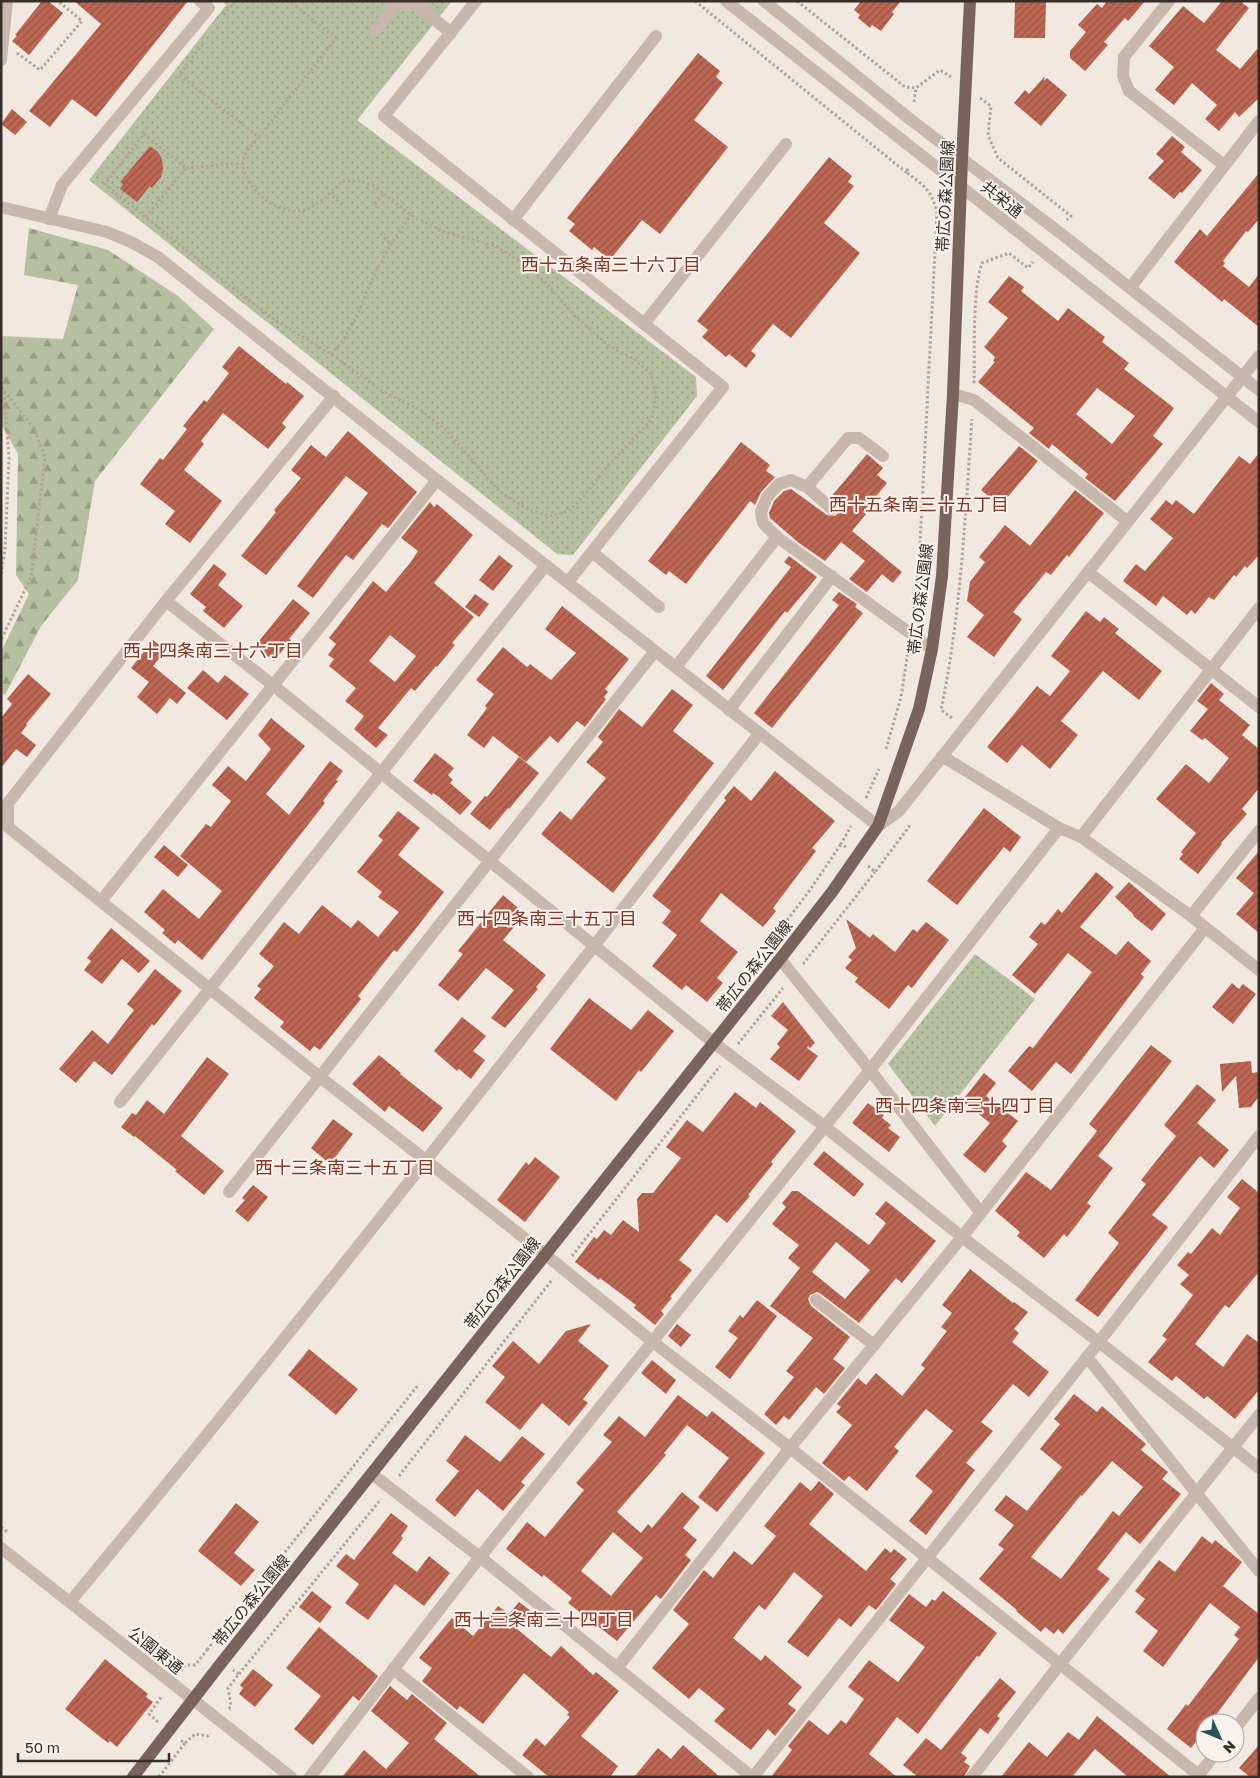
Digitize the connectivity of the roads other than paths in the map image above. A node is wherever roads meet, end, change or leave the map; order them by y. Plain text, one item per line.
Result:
1 (7, 1) edge
2 (200, 1) edge
3 (476, 1) edge
4 (726, 1) edge
5 (764, 1) edge
6 (970, 1) edge
7 (1169, 1) edge
8 (375, 31) dead end
9 (451, 33) junction
10 (656, 36) dead end
11 (1, 60) edge
12 (1259, 121) edge
13 (786, 144) dead end
14 (962, 159) junction
15 (1224, 165) junction
16 (961, 188) junction
17 (1, 207) edge
18 (49, 219) junction
19 (513, 220) junction
20 (1130, 288) junction
21 (644, 324) junction
22 (1259, 356) edge
23 (1242, 377) junction
24 (1259, 390) edge
25 (953, 394) junction
26 (334, 396) junction
27 (1226, 396) junction
28 (1259, 422) edge
29 (883, 456) dead end
30 (437, 480) junction
31 (807, 487) junction
32 (832, 510) dead end
33 (1128, 521) junction
34 (777, 537) junction
35 (592, 552) junction
36 (546, 565) junction
37 (1088, 572) junction
38 (832, 576) junction
39 (568, 582) junction
40 (166, 601) junction
41 (659, 607) dead end
42 (1259, 608) edge
43 (932, 649) junction
44 (655, 651) junction
45 (676, 667) junction
46 (1211, 669) junction
47 (274, 686) junction
48 (1259, 707) edge
49 (729, 710) junction
50 (759, 734) junction
51 (942, 756) junction
52 (382, 772) junction
53 (878, 826) junction
54 (1059, 828) junction
55 (1259, 831) edge
56 (1081, 836) junction
57 (491, 862) junction
58 (101, 901) junction
59 (1190, 916) junction
60 (1205, 928) junction
61 (594, 946) junction
62 (780, 959) junction
63 (1259, 970) edge
64 (210, 988) junction
65 (714, 1043) junction
66 (870, 1070) junction
67 (320, 1077) junction
68 (120, 1102) dead end
69 (824, 1126) junction
70 (1259, 1136) edge
71 (425, 1159) junction
72 (229, 1192) dead end
73 (980, 1212) junction
74 (962, 1237) junction
75 (546, 1255) junction
76 (816, 1300) dead end
77 (653, 1342) junction
78 (1100, 1342) junction
79 (874, 1345) junction
80 (1087, 1357) junction
81 (1259, 1415) edge
82 (790, 1448) junction
83 (1233, 1448) junction
84 (1259, 1468) edge
85 (372, 1474) junction
86 (1196, 1494) junction
87 (1, 1548) edge
88 (480, 1557) junction
89 (926, 1558) junction
90 (1259, 1572) edge
91 (70, 1602) junction
92 (1060, 1664) junction
93 (617, 1668) junction
94 (393, 1669) junction
95 (1259, 1698) edge
96 (193, 1699) junction
97 (1245, 1716) edge
98 (1209, 1763) edge
99 (1199, 1776) edge
100 (133, 1777) edge
101 (292, 1777) edge
102 (310, 1777) edge
103 (528, 1777) edge
104 (753, 1777) edge
105 (972, 1777) edge

1 - 11 street
2 - 18 street
3 - 9 street
4 - 16 street, 共栄通
5 - 14 street, 共栄通
6 - 14 main road, 帯広の森公園線
7 - 15 street
8 - 9 street
9 - 19 street
10 - 19 street
12 - 15 street
13 - 21 street
14 - 16 main road, 帯広の森公園線
14 - 20 street, 共栄通
15 - 20 street
16 - 25 main road, 帯広の森公園線
16 - 27 street, 共栄通
17 - 18 street
18 - 26 street
19 - 21 street
20 - 23 street, 共栄通
21 - 35 street
22 - 23 street
23 - 24 street, 共栄通
23 - 27 street
25 - 33 street
25 - 43 main road, 帯広の森公園線
26 - 30 street
26 - 40 street
27 - 28 street, 共栄通
27 - 33 street
29 - 31 street
30 - 36 street
30 - 47 street
31 - 32 street
31 - 34 street
33 - 37 street
34 - 38 street
34 - 45 street
35 - 39 street
35 - 41 street
36 - 39 street
36 - 52 street
37 - 46 street
37 - 51 street
38 - 43 street
38 - 49 street
39 - 44 street
40 - 47 street
40 - 58 street
42 - 46 street
43 - 53 main road, 帯広の森公園線
44 - 45 street
44 - 57 street
45 - 49 street
46 - 48 street
46 - 56 street
47 - 52 street
47 - 58 street
49 - 50 street
50 - 53 street
50 - 61 street
51 - 53 street
51 - 54 street
52 - 57 street
52 - 64 street
53 - 62 main road, 帯広の森公園線
54 - 56 street
54 - 66 street
55 - 59 street
56 - 59 street
57 - 61 street
57 - 67 street
58 - 64 street
59 - 60 street
60 - 63 street
60 - 73 street
61 - 65 street
61 - 71 street
62 - 65 main road, 帯広の森公園線
62 - 66 street
64 - 67 street
64 - 68 street
65 - 69 street
65 - 75 main road, 帯広の森公園線
66 - 69 street
66 - 73 street
67 - 71 street
67 - 72 street
69 - 74 street
69 - 77 street
70 - 78 street
71 - 75 street
71 - 91 street
73 - 74 street
74 - 78 street
74 - 79 street
75 - 77 street
75 - 85 main road, 帯広の森公園線
76 - 79 street
77 - 82 street
77 - 88 street
78 - 80 street
78 - 83 street
79 - 82 street
80 - 86 street
80 - 89 street
81 - 83 street
82 - 89 street
82 - 93 street
83 - 84 street
83 - 86 street
85 - 88 street
85 - 96 main road, 帯広の森公園線
86 - 90 street
86 - 92 street
87 - 91 street, 公園東通
88 - 93 street
88 - 94 street
89 - 92 street
89 - 104 street
91 - 96 street, 公園東通
92 - 99 street
92 - 105 street
93 - 104 street
94 - 102 street
94 - 103 street
95 - 97 street
96 - 100 main road, 帯広の森公園線
96 - 101 street, 公園東通
98 - 99 street

